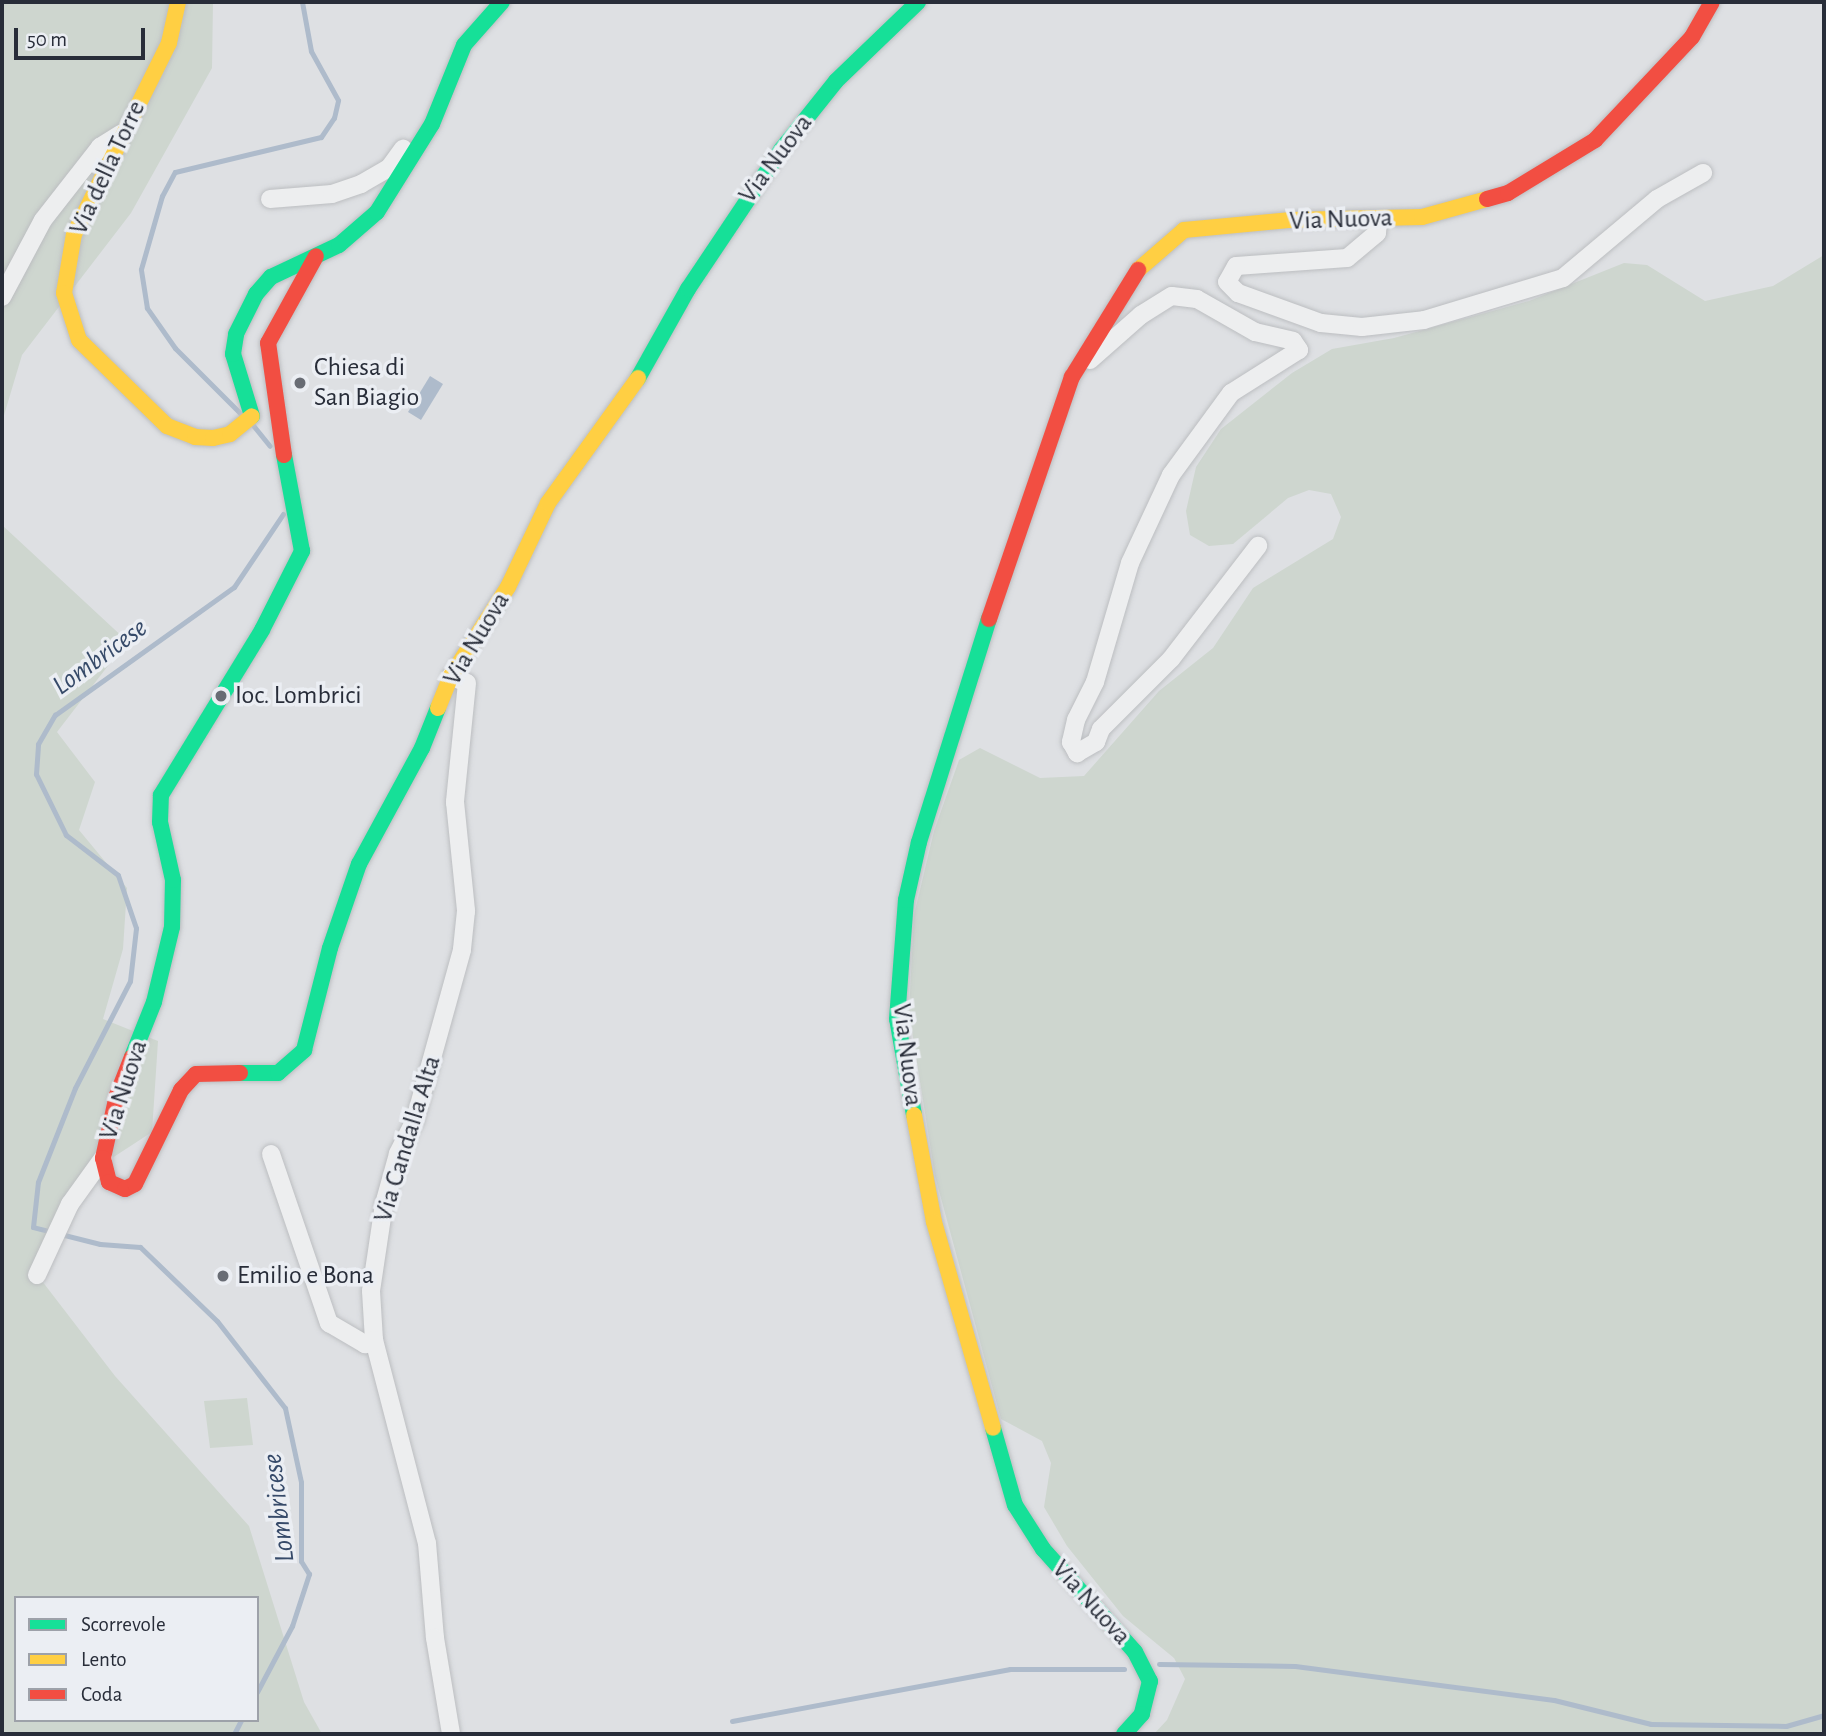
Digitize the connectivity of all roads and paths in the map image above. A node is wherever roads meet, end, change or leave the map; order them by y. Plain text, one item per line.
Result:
1 (178, 2) edge
2 (502, 2) edge
3 (918, 2) edge
4 (1712, 2) edge
5 (432, 124) junction
6 (121, 134) junction
7 (1703, 173) dead end
8 (270, 199) dead end
9 (1378, 219) junction
10 (316, 256) junction
11 (2, 297) edge
12 (1072, 377) junction
13 (1258, 546) dead end
14 (451, 676) junction
15 (271, 1154) dead end
16 (103, 1158) junction
17 (37, 1275) dead end
18 (374, 1340) junction
19 (451, 1734) edge
20 (1124, 1734) edge

1 - 6 street, Via della Torre
2 - 5 street
3 - 14 street, Via Nuova
4 - 9 street, Via Nuova
5 - 8 street
5 - 10 street
6 - 10 street, Via della Torre
6 - 11 street
7 - 9 street
9 - 12 street, Via Nuova
10 - 16 street, Via Nuova
12 - 13 street
12 - 20 street, Via Nuova
14 - 16 street, Via Nuova
14 - 18 street, Via Candalla Alta
15 - 18 street
16 - 17 street
18 - 19 street, Via Candalla Alta

